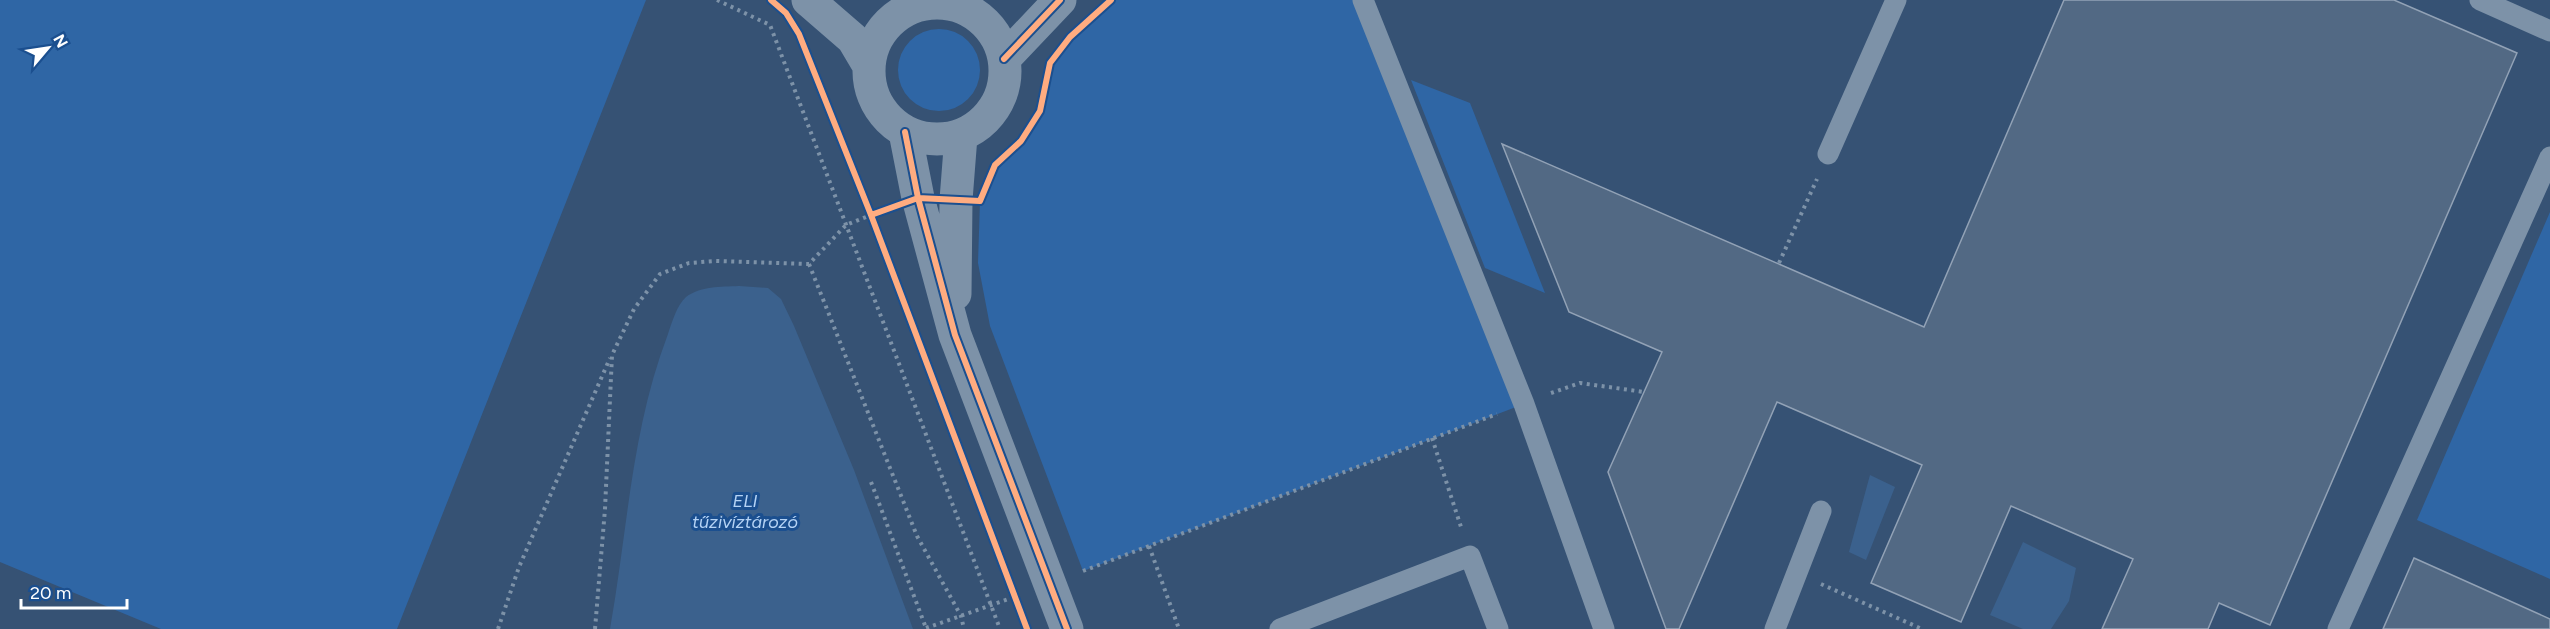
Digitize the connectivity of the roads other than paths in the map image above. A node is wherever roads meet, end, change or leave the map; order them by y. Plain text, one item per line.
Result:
1 (808, 0) edge
2 (1060, 0) edge
3 (1363, 0) edge
4 (1896, 0) edge
5 (2480, 0) edge
6 (907, 3) edge
7 (976, 5) edge
8 (2550, 31) edge
9 (1004, 59) junction
10 (869, 66) junction
11 (905, 132) junction
12 (961, 136) junction
13 (1828, 154) road end
14 (2550, 157) edge
15 (955, 335) junction
16 (1821, 511) dead end
17 (1067, 629) edge
18 (1280, 629) edge
19 (1498, 629) edge
20 (1604, 629) edge
21 (1775, 629) edge
22 (2338, 629) edge

1 - 10 street
2 - 9 street
3 - 20 lane
4 - 13 lane
5 - 8 lane
6 - 7 street
6 - 10 street
7 - 9 street
9 - 12 street
10 - 11 street
11 - 12 street
11 - 15 street
12 - 15 street
14 - 22 lane
15 - 17 street
16 - 21 lane
18 - 19 lane

